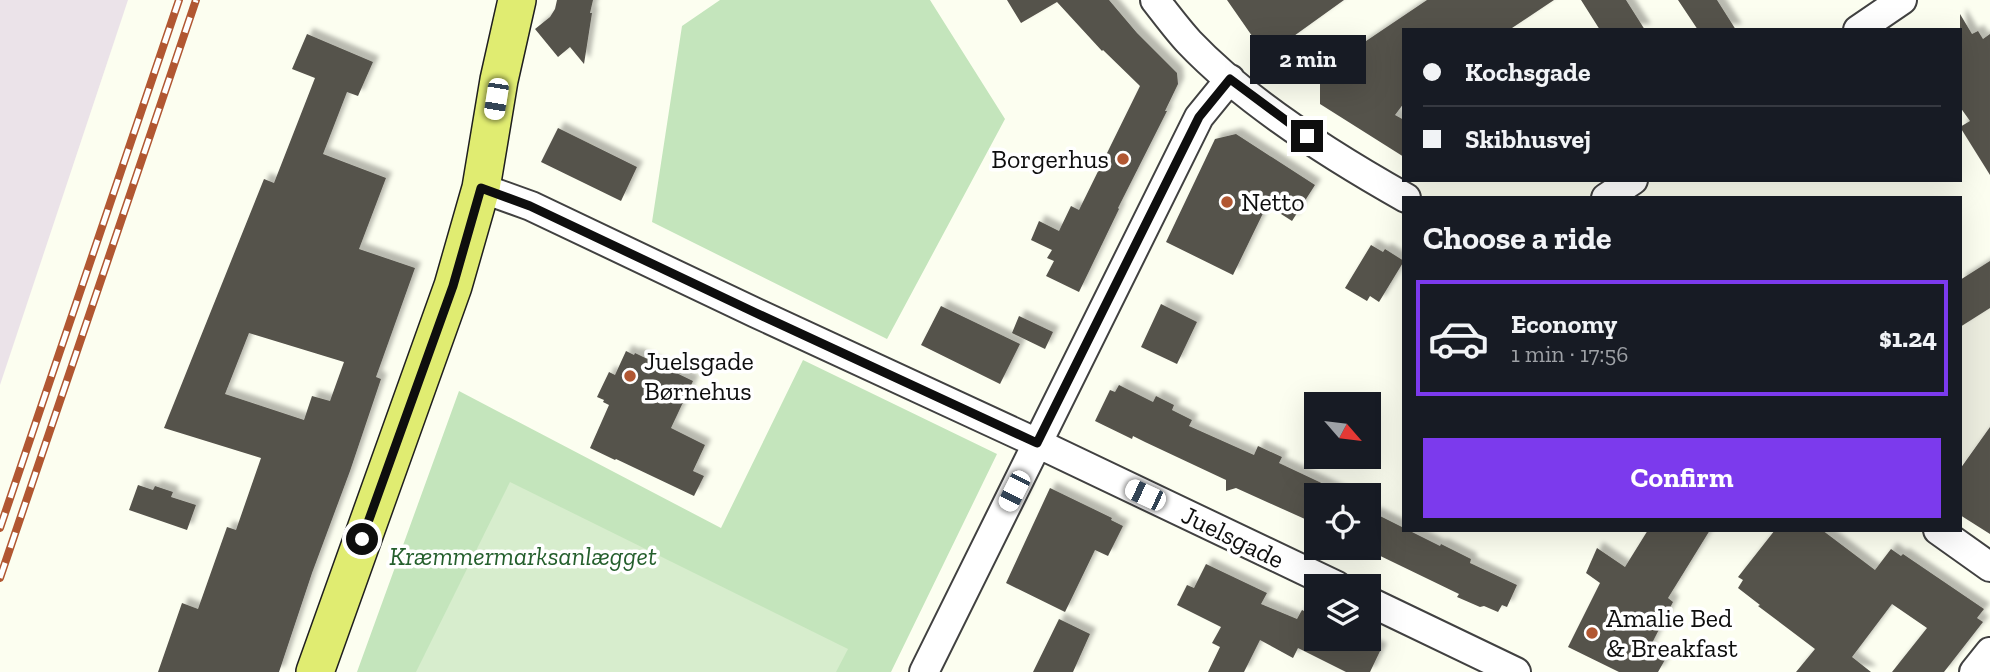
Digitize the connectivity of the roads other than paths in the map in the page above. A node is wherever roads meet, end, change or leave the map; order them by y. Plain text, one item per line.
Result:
1 (506, 0) edge
2 (517, 0) edge
3 (1156, 0) edge
4 (1902, 0) edge
5 (1861, 28) edge
6 (1230, 79) junction
7 (499, 80) junction
8 (1630, 182) edge
9 (481, 188) junction
10 (1402, 196) edge
11 (1609, 196) edge
12 (1037, 443) junction
13 (1941, 532) edge
14 (1990, 568) edge
15 (1312, 574) edge
16 (1381, 607) edge
17 (1990, 652) edge
18 (315, 672) edge
19 (924, 672) edge
20 (1516, 672) edge
21 (1974, 672) edge

1 - 7 main road
2 - 7 main road
3 - 6 street
4 - 5 street
6 - 10 street
6 - 12 street
7 - 9 main road
8 - 11 street
9 - 12 street, Juelsgade
9 - 18 main road
12 - 15 street, Juelsgade
12 - 19 street
13 - 14 street
16 - 20 street
17 - 21 street

